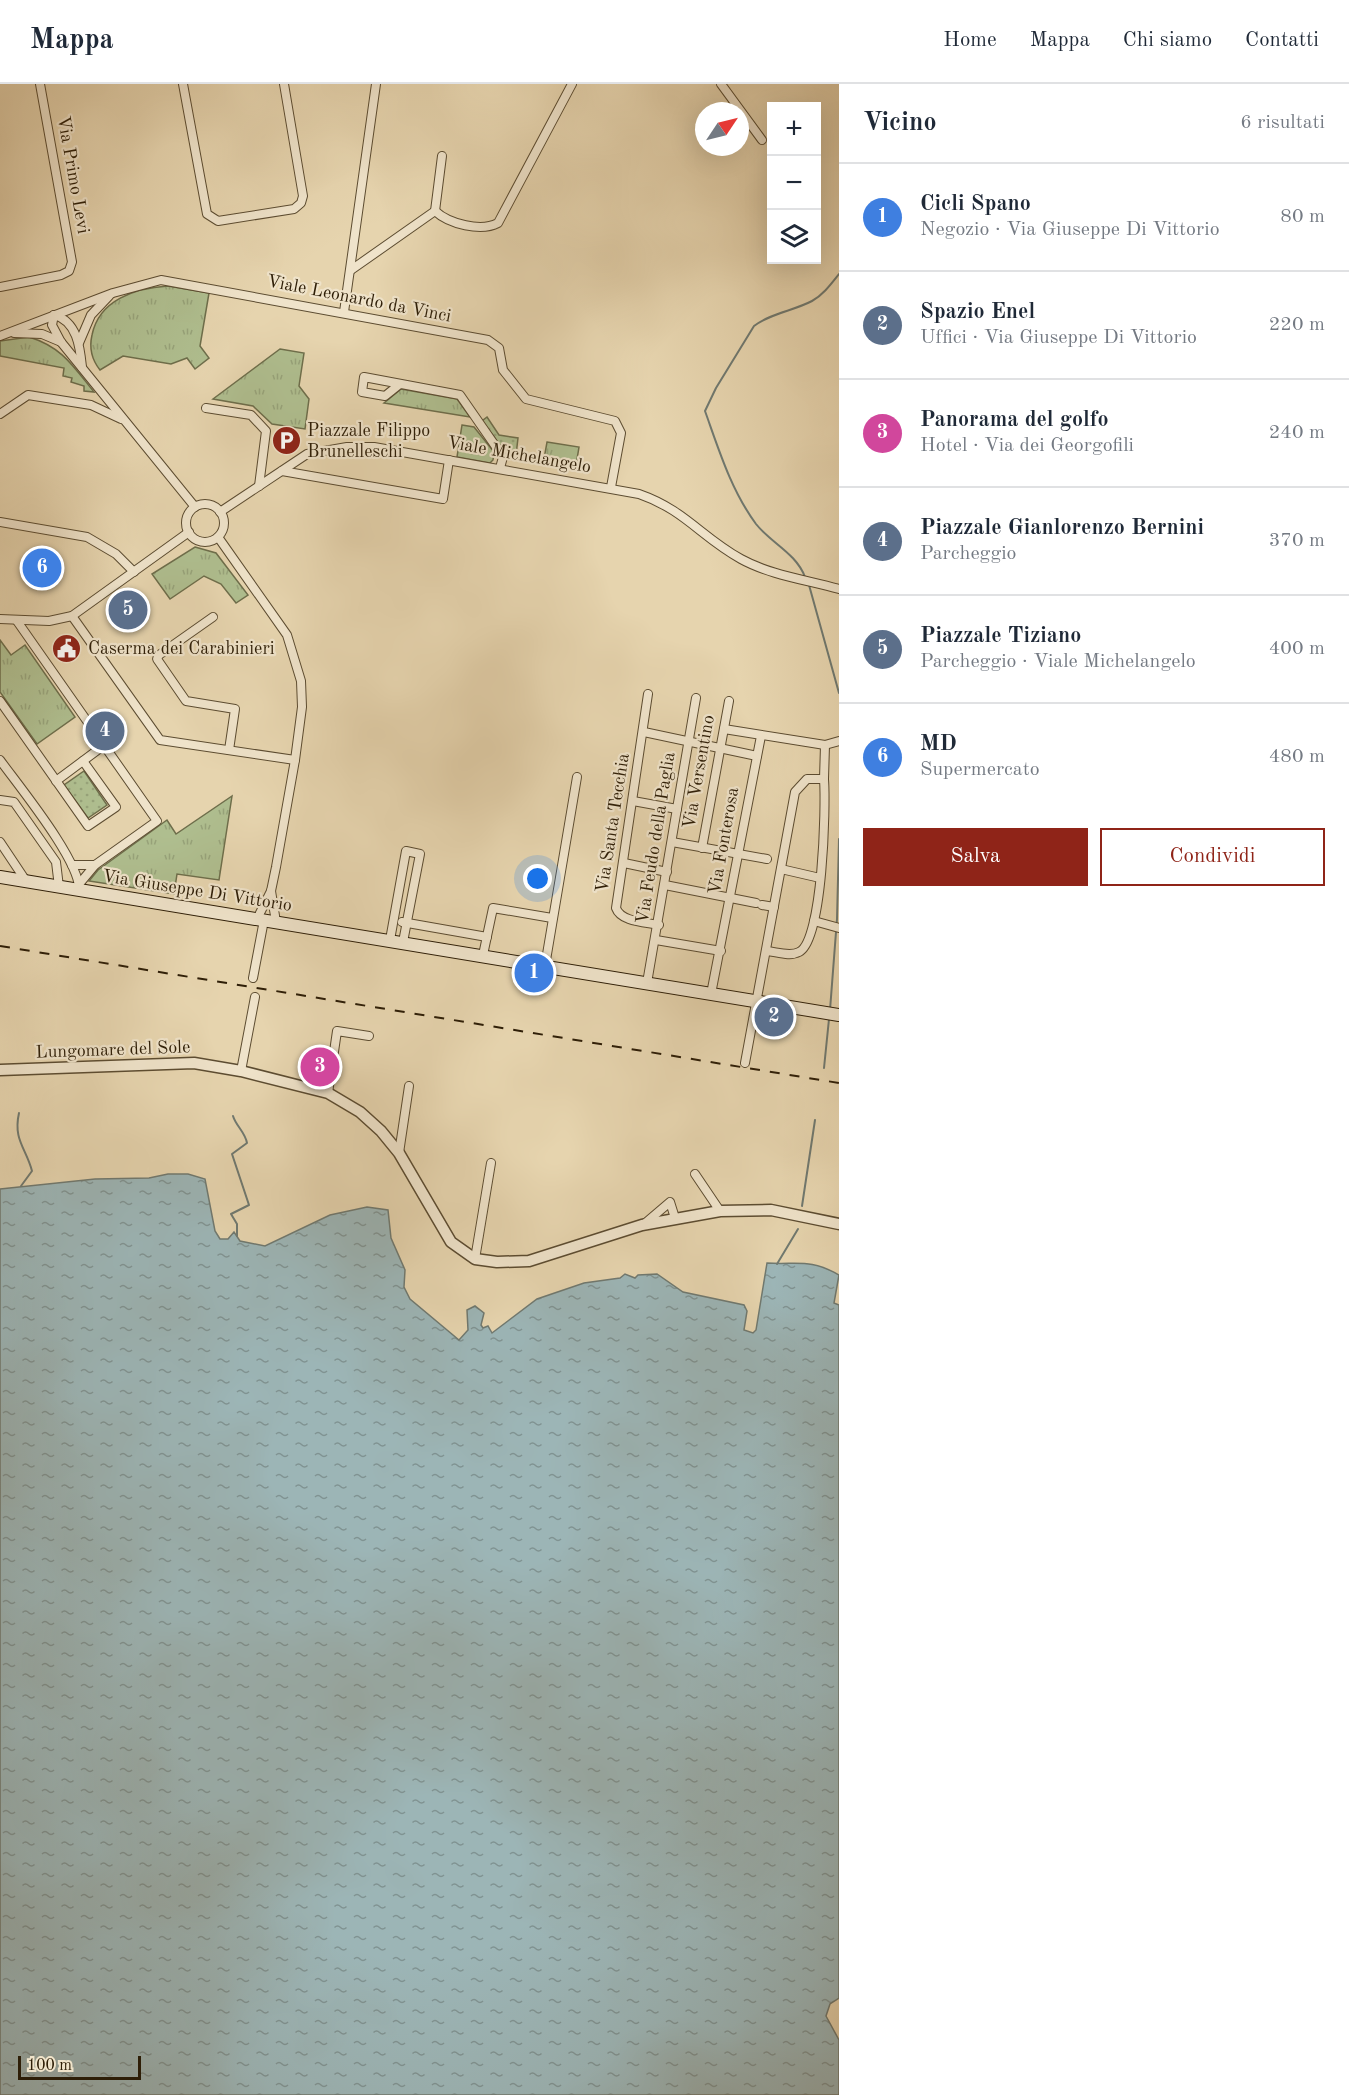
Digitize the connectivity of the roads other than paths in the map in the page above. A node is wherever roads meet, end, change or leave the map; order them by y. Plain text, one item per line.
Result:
1 (40, 84) edge
2 (183, 84) edge
3 (284, 84) edge
4 (376, 84) edge
5 (572, 84) edge
6 (721, 84) edge
7 (762, 140) dead end
8 (442, 156) dead end
9 (435, 211) junction
10 (351, 270) junction
11 (0, 287) edge
12 (112, 293) junction
13 (344, 312) junction
14 (54, 315) junction
15 (2, 335) edge
16 (61, 342) junction
17 (79, 342) junction
18 (82, 368) junction
19 (400, 384) dead end
20 (106, 397) junction
21 (92, 405) junction
22 (206, 408) dead end
23 (0, 414) edge
24 (124, 420) junction
25 (449, 460) junction
26 (500, 468) junction
27 (282, 471) junction
28 (259, 486) junction
29 (614, 488) junction
30 (195, 507) junction
31 (220, 512) junction
32 (0, 522) edge
33 (189, 532) junction
34 (218, 537) junction
35 (134, 572) junction
36 (839, 589) edge
37 (72, 616) junction
38 (213, 617) dead end
39 (0, 619) edge
40 (17, 621) junction
41 (648, 694) dead end
42 (696, 698) dead end
43 (0, 701) edge
44 (729, 701) dead end
45 (724, 729) junction
46 (644, 732) junction
47 (761, 736) junction
48 (689, 741) junction
49 (839, 741) edge
50 (825, 745) junction
51 (103, 746) junction
52 (722, 747) junction
53 (228, 750) junction
54 (757, 756) junction
55 (0, 760) edge
56 (295, 760) junction
57 (83, 761) junction
58 (578, 777) dead end
59 (824, 779) junction
60 (56, 781) junction
61 (0, 800) edge
62 (633, 801) junction
63 (677, 809) junction
64 (0, 842) edge
65 (672, 842) junction
66 (702, 848) junction
67 (738, 854) junction
68 (767, 859) dead end
69 (624, 863) junction
70 (72, 865) junction
71 (96, 865) junction
72 (781, 869) junction
73 (667, 872) junction
74 (0, 877) edge
75 (820, 878) junction
76 (26, 881) junction
77 (665, 885) junction
78 (59, 887) junction
79 (80, 887) junction
80 (271, 891) junction
81 (730, 898) junction
82 (774, 907) junction
83 (552, 918) junction
84 (266, 920) junction
85 (393, 921) junction
86 (814, 921) junction
87 (407, 923) junction
88 (659, 925) junction
89 (839, 928) edge
90 (487, 937) junction
91 (390, 939) junction
92 (656, 940) junction
93 (403, 942) junction
94 (721, 951) junction
95 (767, 951) junction
96 (483, 955) junction
97 (545, 966) junction
98 (253, 978) dead end
99 (647, 983) junction
100 (711, 994) junction
101 (255, 997) dead end
102 (758, 1002) junction
103 (839, 1015) edge
104 (369, 1036) dead end
105 (745, 1063) dead end
106 (0, 1070) edge
107 (240, 1071) junction
108 (409, 1086) dead end
109 (328, 1093) junction
110 (399, 1153) junction
111 (490, 1163) dead end
112 (695, 1174) dead end
113 (720, 1211) junction
114 (675, 1218) junction
115 (839, 1224) edge
116 (642, 1225) junction
117 (475, 1259) junction

1 - 11 street, Via Primo Levi
2 - 3 street
4 - 10 street
5 - 9 street
6 - 7 street
8 - 9 street
9 - 10 street
10 - 13 street
12 - 13 street, Viale Leonardo da Vinci
12 - 14 street, Viale Leonardo da Vinci
12 - 17 street
13 - 29 street, Viale Leonardo da Vinci
14 - 15 street, Viale Leonardo da Vinci
14 - 16 street
14 - 17 street
15 - 16 street
16 - 18 street
17 - 18 street
18 - 20 street
19 - 26 street
20 - 21 street
20 - 24 street
21 - 23 street
21 - 24 street
22 - 28 street
24 - 30 street
25 - 26 street, Viale Michelangelo
25 - 27 street, Viale Michelangelo
25 - 27 street
26 - 29 street, Viale Michelangelo
27 - 28 street, Viale Michelangelo
28 - 31 street, Viale Michelangelo
29 - 36 street, Viale Michelangelo
30 - 31 street
30 - 33 street
31 - 34 street
32 - 35 street
33 - 34 street
33 - 35 street
34 - 56 street
35 - 37 street
37 - 40 street
37 - 53 street
38 - 53 street
39 - 40 street
40 - 51 street
41 - 46 street, Via Santa Tecchia
42 - 48 street, Via Feudo della Paglia
43 - 60 street
44 - 45 street, Via Versentino
45 - 47 street
45 - 52 street, Via Versentino
46 - 48 street
46 - 62 street, Via Santa Tecchia
47 - 50 street
47 - 54 street, Via Fonterosa
48 - 52 street
48 - 63 street, Via Feudo della Paglia
49 - 50 street
50 - 59 street
51 - 57 street
51 - 71 street
52 - 54 street
52 - 66 street, Via Versentino
53 - 56 street
54 - 67 street, Via Fonterosa
55 - 70 street
56 - 80 street
57 - 60 street
57 - 60 street
58 - 83 street
59 - 72 street
59 - 75 street
61 - 78 street
62 - 63 street
62 - 69 street, Via Santa Tecchia
63 - 65 street, Via Feudo della Paglia
64 - 76 street
65 - 66 street
65 - 73 street, Via Feudo della Paglia
66 - 67 street
67 - 68 street
67 - 81 street, Via Fonterosa
69 - 73 street
69 - 88 street, Via Santa Tecchia
70 - 71 street
70 - 79 street
71 - 79 street
72 - 75 street
72 - 82 street
73 - 77 street, Via Feudo della Paglia
74 - 76 main road, Via Giuseppe Di Vittorio
75 - 86 street
76 - 78 main road, Via Giuseppe Di Vittorio
77 - 81 street
77 - 88 street, Via Feudo della Paglia
78 - 79 main road, Via Giuseppe Di Vittorio
79 - 84 main road, Via Giuseppe Di Vittorio
80 - 84 street
80 - 84 street
81 - 82 street
81 - 94 street, Via Fonterosa
82 - 95 street
83 - 90 street
83 - 97 street
84 - 91 main road, Via Giuseppe Di Vittorio
84 - 98 street
85 - 87 street
85 - 87 street
85 - 91 street
86 - 89 street
86 - 95 street
87 - 90 street
87 - 93 street
88 - 92 street, Via Feudo della Paglia
90 - 96 street
91 - 93 main road, Via Giuseppe Di Vittorio
92 - 94 street
92 - 99 street, Via Feudo della Paglia
93 - 96 main road, Via Giuseppe Di Vittorio
94 - 100 street, Via Fonterosa
95 - 102 street
96 - 97 main road, Via Giuseppe Di Vittorio
97 - 99 main road, Via Giuseppe Di Vittorio
99 - 100 main road, Via Giuseppe Di Vittorio
100 - 102 main road, Via Giuseppe Di Vittorio
101 - 107 street
102 - 103 main road, Via Giuseppe Di Vittorio
102 - 105 street
104 - 109 street
106 - 107 street, Lungomare del Sole
107 - 109 street, Lungomare del Sole
108 - 110 street
109 - 110 street, Lungomare del Sole
110 - 117 street, Lungomare del Sole
111 - 117 street
112 - 113 street
113 - 114 street
113 - 115 street
114 - 116 street
114 - 116 street
116 - 117 street

